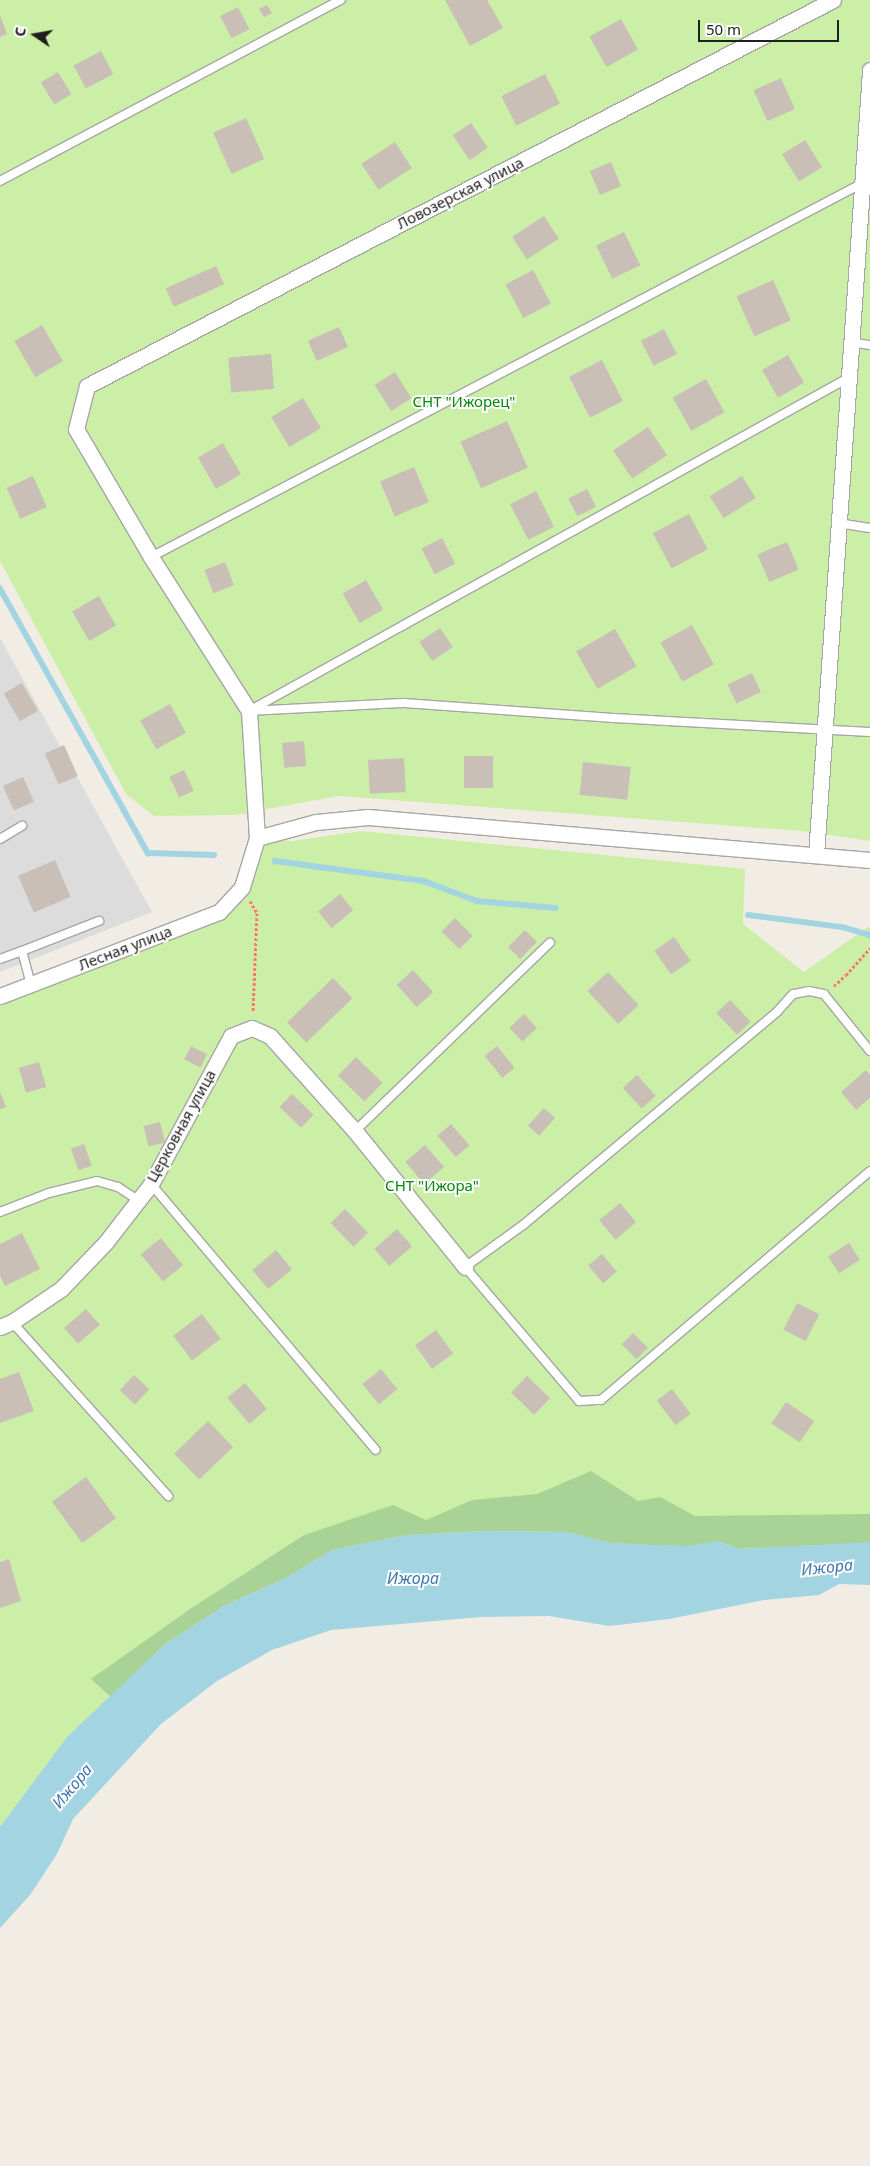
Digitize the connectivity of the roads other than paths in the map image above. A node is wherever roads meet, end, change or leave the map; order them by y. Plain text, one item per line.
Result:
1 (341, 0) edge
2 (833, 0) edge
3 (870, 70) edge
4 (866, 160) edge
5 (0, 181) edge
6 (861, 184) junction
7 (850, 342) junction
8 (870, 345) edge
9 (848, 378) junction
10 (838, 523) junction
11 (870, 528) edge
12 (151, 557) junction
13 (249, 711) junction
14 (825, 730) junction
15 (870, 732) edge
16 (22, 826) dead end
17 (257, 838) junction
18 (0, 839) edge
19 (816, 855) junction
20 (870, 860) edge
21 (99, 921) dead end
22 (550, 943) dead end
23 (22, 951) junction
24 (0, 959) edge
25 (31, 984) junction
26 (0, 996) edge
27 (870, 1051) edge
28 (354, 1131) junction
29 (870, 1170) edge
30 (151, 1184) junction
31 (138, 1200) junction
32 (0, 1212) edge
33 (465, 1267) junction
34 (6, 1325) edge
35 (376, 1450) dead end
36 (168, 1496) dead end

1 - 5 lane
2 - 12 street, Ловозерская улица
3 - 4 street
4 - 6 street
6 - 7 street
6 - 12 lane
7 - 8 lane
7 - 9 street
9 - 10 street
9 - 13 lane
10 - 11 lane
10 - 14 street
12 - 13 street
13 - 14 lane
13 - 17 street
14 - 15 lane
14 - 19 street
16 - 18 lane
17 - 19 street
17 - 25 street, Лесная улица
19 - 20 street
21 - 23 lane
22 - 28 lane
23 - 24 lane
23 - 25 lane
25 - 26 street, Лесная улица
27 - 33 lane
28 - 30 street, Церковная улица
28 - 33 street
29 - 33 lane
30 - 31 street, Церковная улица
30 - 35 lane
31 - 32 lane
31 - 34 street, Церковная улица
34 - 36 lane

